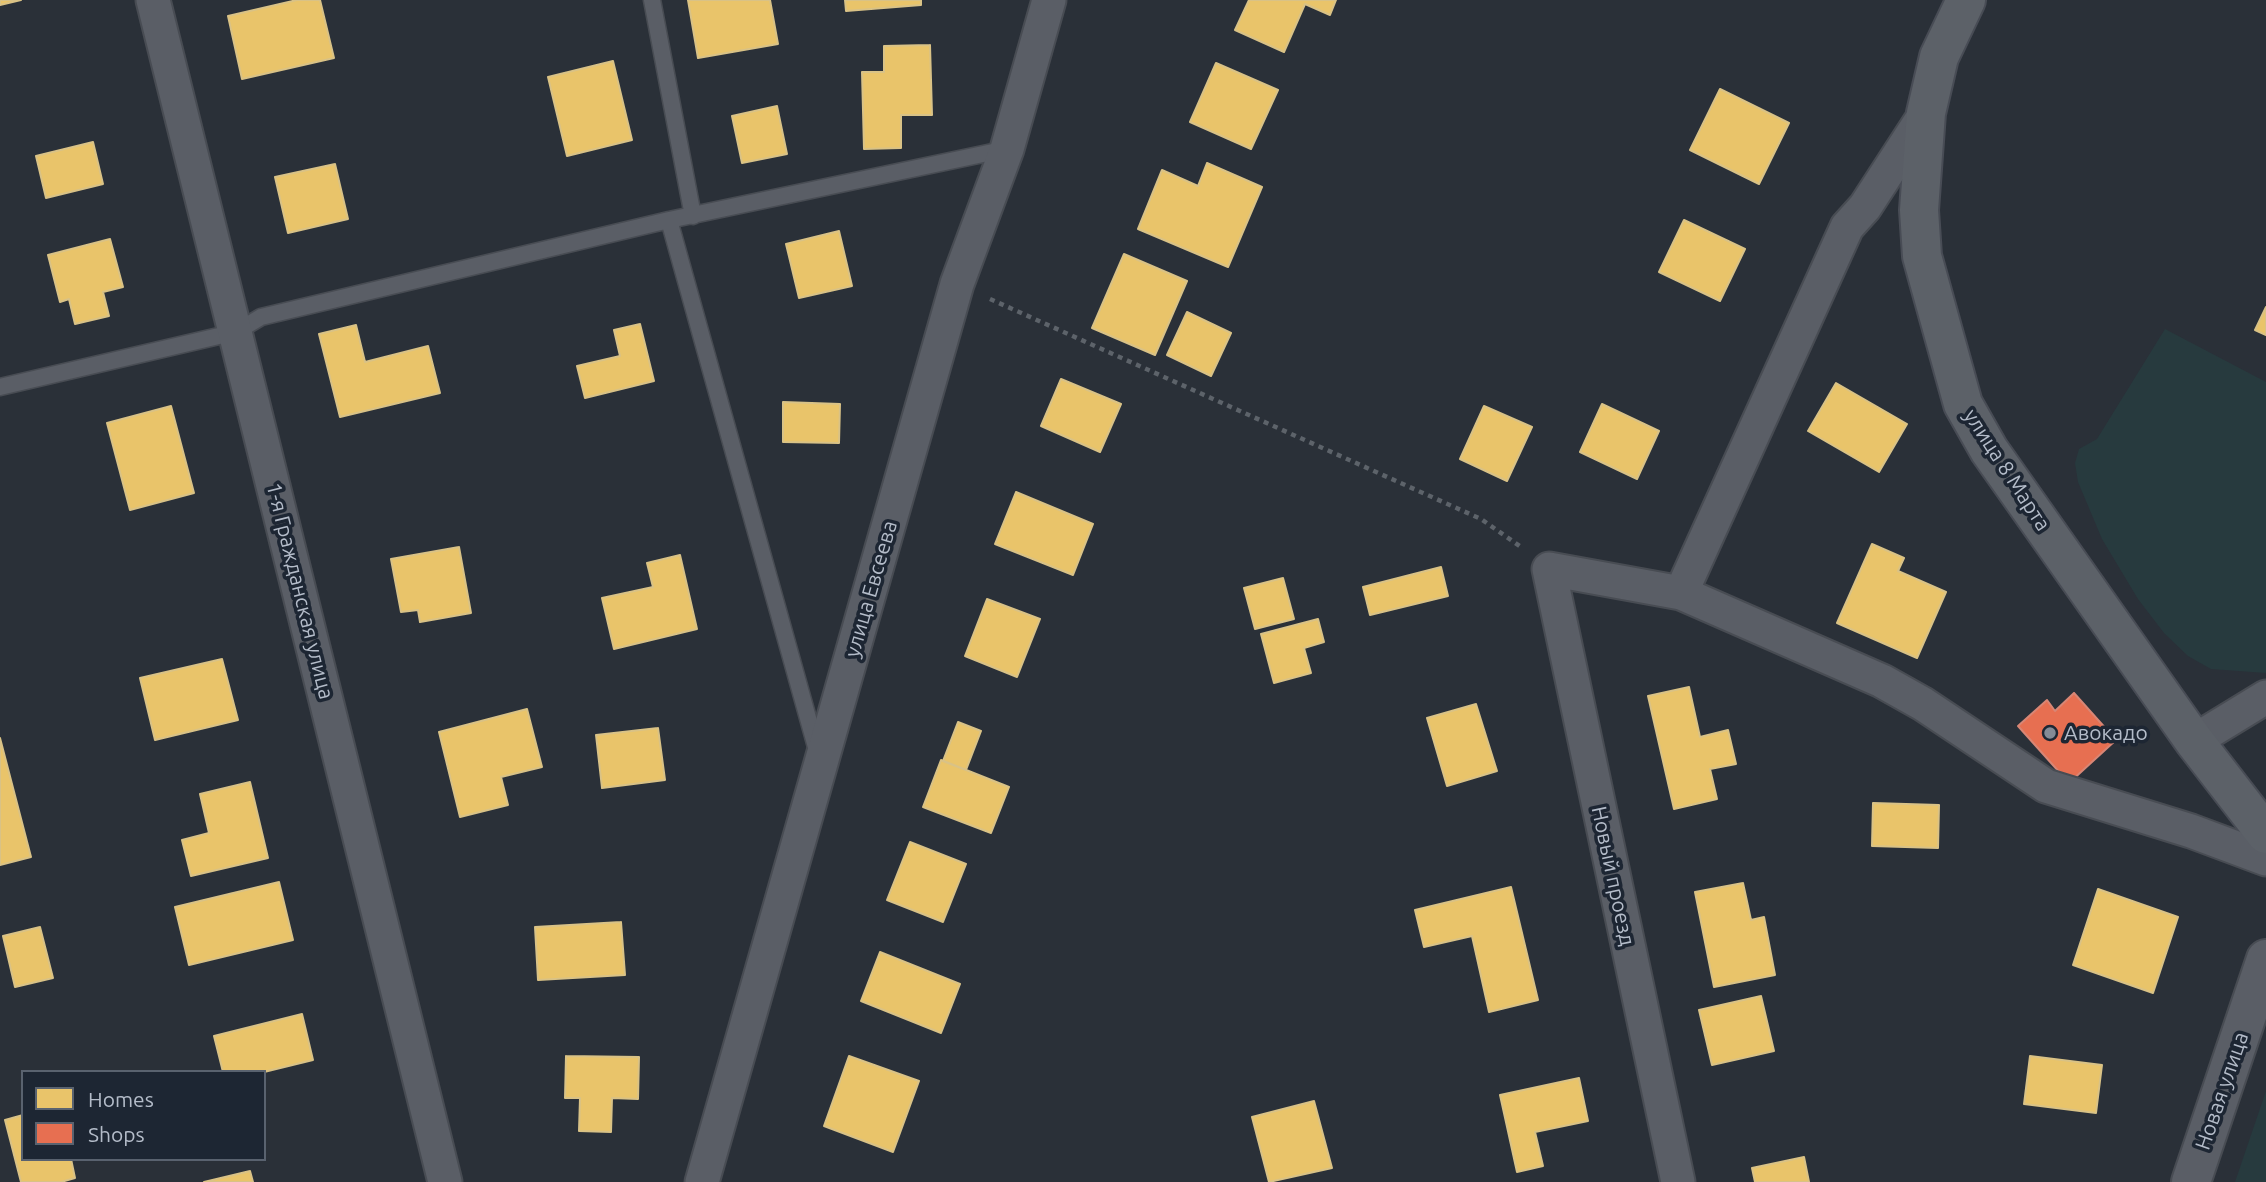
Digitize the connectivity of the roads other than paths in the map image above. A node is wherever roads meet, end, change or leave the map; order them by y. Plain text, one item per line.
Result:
1 (153, 0) edge
2 (652, 0) edge
3 (1049, 0) edge
4 (1966, 0) edge
5 (1926, 113) junction
6 (1007, 149) junction
7 (693, 216) junction
8 (669, 220) junction
9 (236, 332) junction
10 (0, 387) edge
11 (1681, 593) junction
12 (2266, 697) edge
13 (2194, 741) junction
14 (821, 765) junction
15 (2256, 820) edge
16 (2266, 859) edge
17 (2266, 959) edge
18 (445, 1182) edge
19 (702, 1182) edge
20 (1678, 1182) edge
21 (2191, 1182) edge

1 - 9 street, 1-я Гражданская улица
2 - 7 lane
3 - 6 street, улица Евсеева
4 - 5 main road, улица 8 Марта
5 - 11 street
5 - 13 main road, улица 8 Марта
6 - 7 lane
6 - 14 street, улица Евсеева
7 - 8 lane
8 - 9 lane
8 - 14 lane
9 - 10 lane
9 - 18 street, 1-я Гражданская улица
11 - 16 street
11 - 20 street, Новый проезд
12 - 13 street
13 - 15 main road, улица 8 Марта
14 - 19 street, улица Евсеева
17 - 21 street, Новая улица

